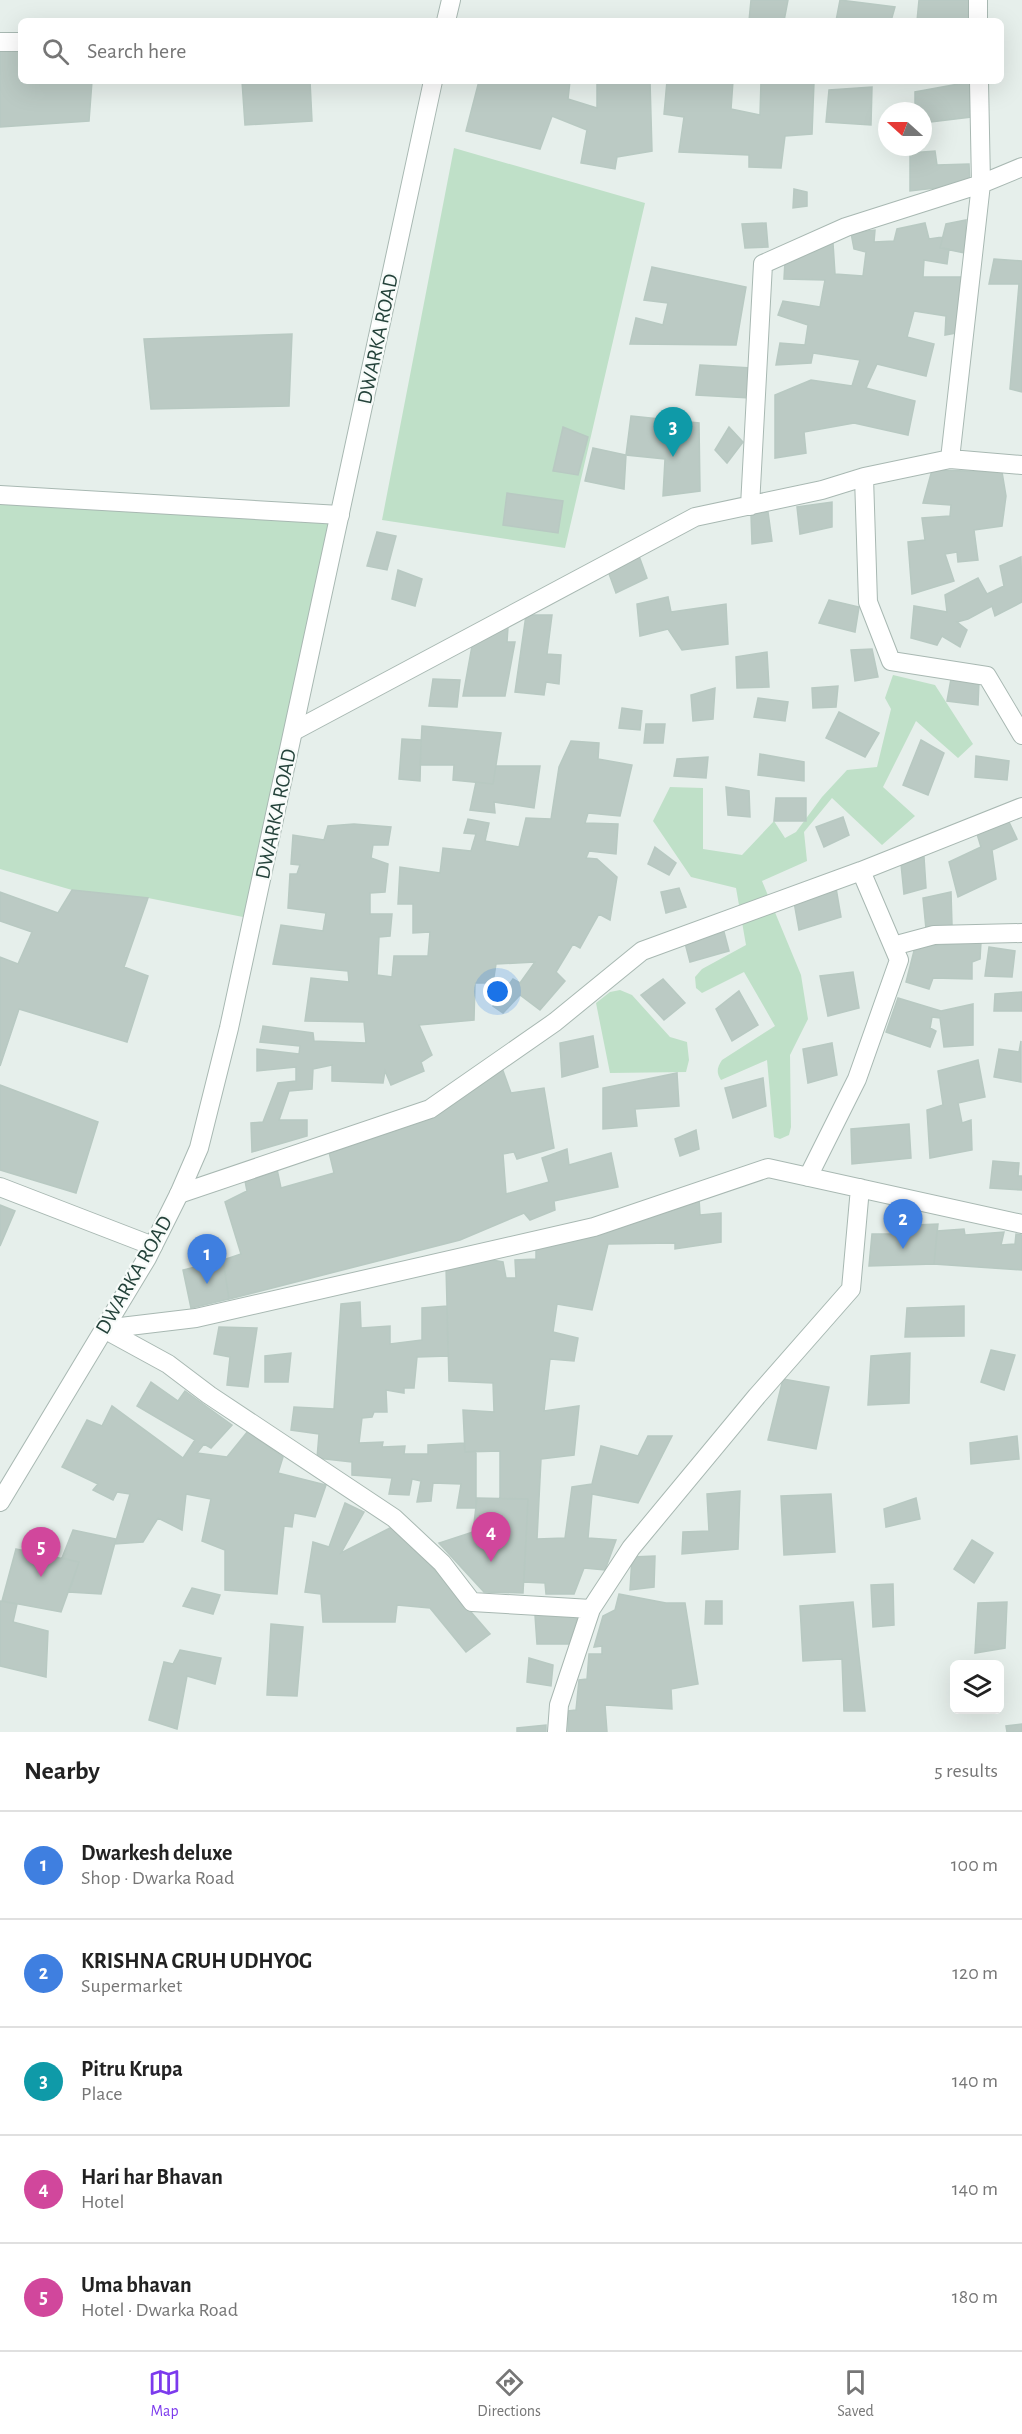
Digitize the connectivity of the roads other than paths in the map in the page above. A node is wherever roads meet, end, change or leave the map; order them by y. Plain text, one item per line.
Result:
1 (451, 0) edge
2 (978, 0) edge
3 (447, 18) edge
4 (978, 18) edge
5 (0, 42) edge
6 (18, 42) edge
7 (433, 84) edge
8 (979, 84) edge
9 (1022, 167) edge
10 (981, 184) junction
11 (950, 459) junction
12 (1022, 465) edge
13 (864, 477) junction
14 (0, 495) edge
15 (750, 506) junction
16 (340, 515) junction
17 (294, 731) junction
18 (1022, 735) edge
19 (1022, 807) edge
20 (861, 871) junction
21 (1022, 933) edge
22 (893, 946) junction
23 (808, 1177) junction
24 (0, 1188) edge
25 (860, 1188) junction
26 (179, 1194) junction
27 (1022, 1224) edge
28 (153, 1246) junction
29 (104, 1329) junction
30 (0, 1502) edge
31 (591, 1609) junction
32 (556, 1732) edge

1 - 3 street
2 - 4 street
5 - 6 street
7 - 16 street, DWARKA ROAD
8 - 10 street
9 - 10 street
10 - 11 street
10 - 15 street
11 - 12 street
11 - 13 street
13 - 15 street
13 - 18 street
14 - 16 street
15 - 17 street
16 - 17 street, DWARKA ROAD
17 - 26 street, DWARKA ROAD
19 - 20 street
20 - 22 street
20 - 26 street
21 - 22 street
22 - 23 street
23 - 25 street
23 - 29 street
24 - 28 street
25 - 27 street
25 - 31 street
26 - 28 street, DWARKA ROAD
28 - 29 street, DWARKA ROAD
29 - 30 street, DWARKA ROAD
29 - 31 street
31 - 32 street

